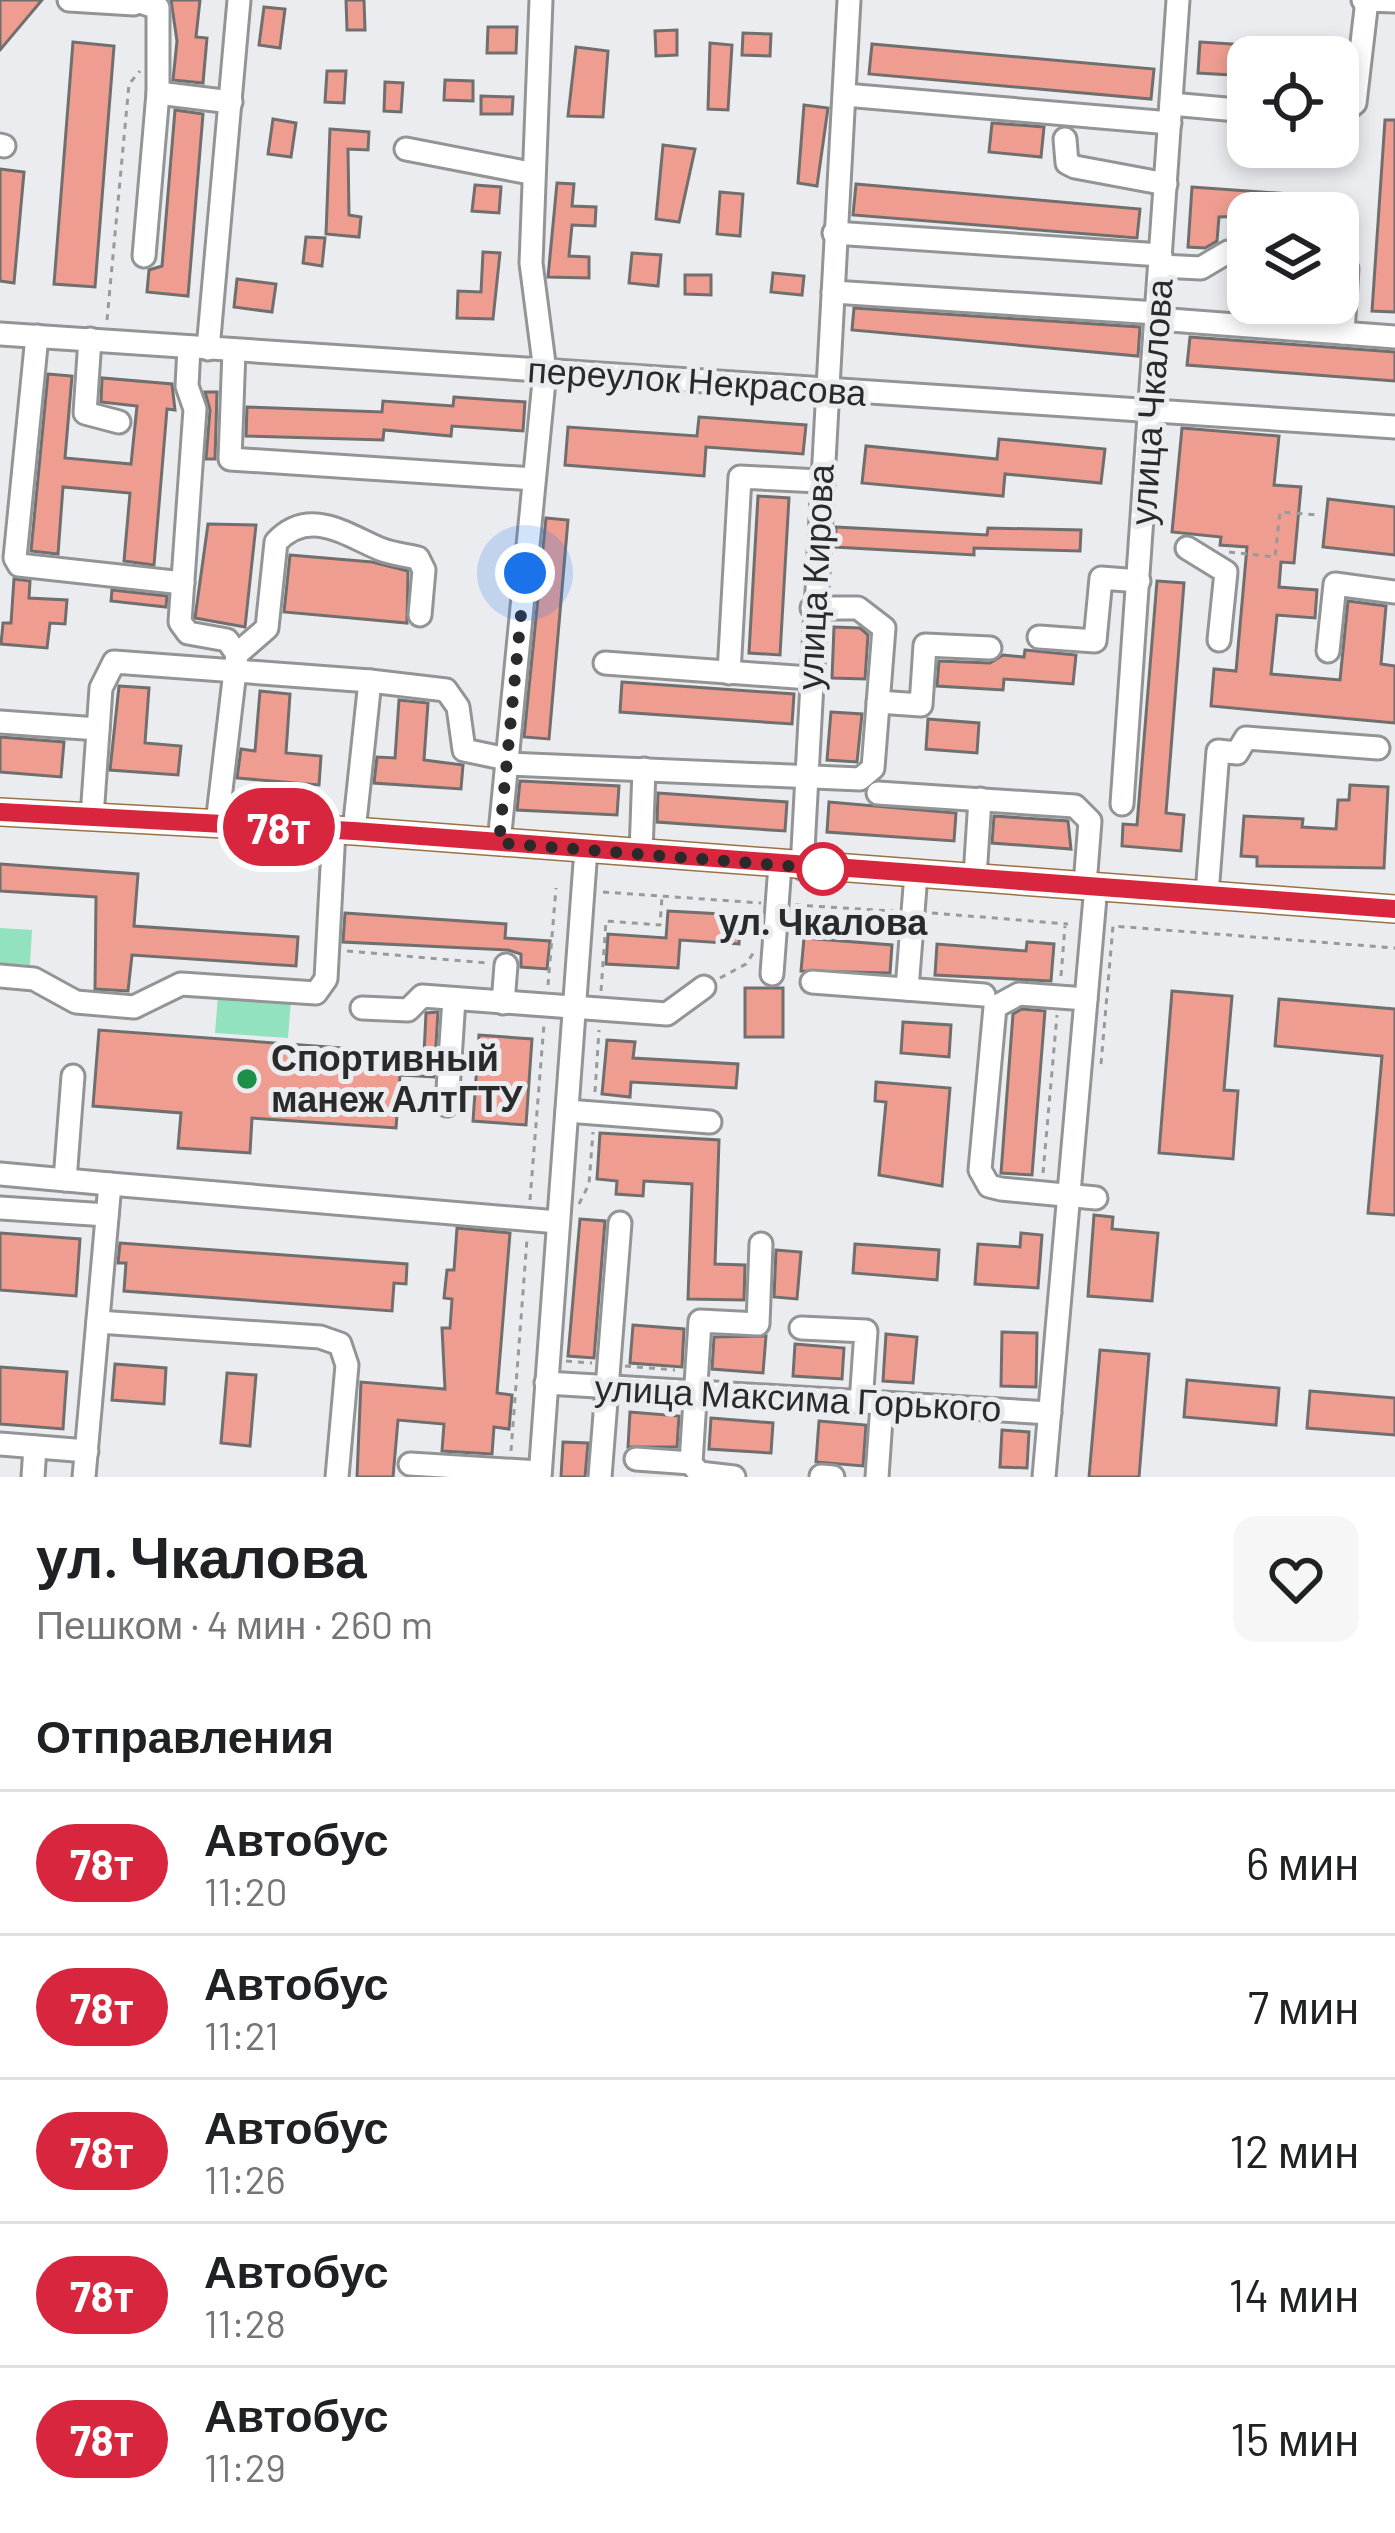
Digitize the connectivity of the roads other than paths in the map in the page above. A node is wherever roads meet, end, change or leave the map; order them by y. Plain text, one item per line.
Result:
1 (69, 0) edge
2 (239, 0) edge
3 (541, 0) edge
4 (849, 0) edge
5 (1178, 0) edge
6 (1365, 0) edge
7 (134, 2) edge
8 (1395, 2) edge
9 (1359, 56) edge
10 (158, 93) junction
11 (845, 95) junction
12 (231, 102) junction
13 (1227, 112) edge
14 (1171, 113) junction
15 (1064, 139) dead end
16 (406, 149) dead end
17 (530, 172) junction
18 (1166, 184) junction
19 (834, 232) junction
20 (1227, 253) edge
21 (144, 256) dead end
22 (1161, 260) junction
23 (833, 292) junction
24 (1157, 316) junction
25 (1344, 324) edge
26 (1343, 333) junction
27 (0, 334) edge
28 (38, 336) junction
29 (1395, 337) edge
30 (98, 339) junction
31 (198, 348) junction
32 (234, 350) junction
33 (544, 370) junction
34 (827, 389) junction
35 (1150, 411) junction
36 (119, 422) dead end
37 (1395, 427) edge
38 (534, 479) junction
39 (819, 481) junction
40 (1187, 548) road end
41 (1139, 581) junction
42 (183, 583) junction
43 (1395, 592) edge
44 (812, 608) junction
45 (419, 615) dead end
46 (1039, 637) dead end
47 (1219, 640) dead end
48 (990, 649) dead end
49 (1328, 651) dead end
50 (236, 662) junction
51 (605, 663) dead end
52 (729, 673) junction
53 (809, 678) junction
54 (370, 681) junction
55 (878, 702) junction
56 (0, 722) edge
57 (98, 729) junction
58 (1378, 748) dead end
59 (506, 762) junction
60 (644, 769) junction
61 (806, 778) junction
62 (878, 793) dead end
63 (980, 800) junction
64 (1121, 804) dead end
65 (0, 812) edge
66 (92, 817) junction
67 (217, 824) junction
68 (344, 830) junction
69 (499, 843) junction
70 (586, 848) junction
71 (641, 853) junction
72 (791, 867) junction
73 (916, 874) junction
74 (975, 877) junction
75 (1090, 886) junction
76 (1207, 894) junction
77 (1395, 909) edge
78 (506, 965) road end
79 (772, 974) dead end
80 (0, 976) edge
81 (812, 982) dead end
82 (704, 987) road end
83 (907, 989) junction
84 (984, 994) dead end
85 (454, 999) junction
86 (1086, 999) junction
87 (502, 1003) junction
88 (362, 1008) dead end
89 (575, 1009) junction
90 (73, 1076) dead end
91 (447, 1105) dead end
92 (567, 1112) junction
93 (710, 1122) dead end
94 (0, 1174) edge
95 (65, 1180) junction
96 (110, 1184) junction
97 (1070, 1195) junction
98 (1096, 1198) dead end
99 (0, 1208) edge
100 (107, 1215) junction
101 (558, 1222) junction
102 (620, 1223) dead end
103 (761, 1244) dead end
104 (98, 1322) junction
105 (801, 1328) dead end
106 (546, 1383) junction
107 (606, 1387) junction
108 (694, 1393) junction
109 (872, 1403) junction
110 (1050, 1413) junction
111 (0, 1444) edge
112 (35, 1447) junction
113 (87, 1451) junction
114 (636, 1459) dead end
115 (691, 1463) junction
116 (410, 1464) dead end
117 (540, 1475) edge
118 (821, 1476) edge
119 (33, 1477) edge
120 (84, 1477) edge
121 (337, 1477) edge
122 (600, 1477) edge
123 (734, 1477) edge
124 (833, 1477) edge
125 (877, 1477) edge
126 (1044, 1477) edge

1 - 7 street
2 - 12 street
3 - 17 street
4 - 11 street, улица Кирова
5 - 14 street, улица Чкалова
6 - 8 street
6 - 9 street
7 - 10 street
10 - 12 street
10 - 21 street
11 - 14 street
11 - 19 street, улица Кирова
12 - 31 street
13 - 14 street
14 - 18 street, улица Чкалова
15 - 18 street
16 - 17 street
17 - 33 street
18 - 22 street, улица Чкалова
19 - 22 street
19 - 23 street, улица Кирова
20 - 22 street
22 - 24 street, улица Чкалова
23 - 24 street
23 - 34 street, улица Кирова
24 - 26 street
24 - 35 street, улица Чкалова
25 - 26 street
26 - 29 street
27 - 28 street, переулок Некрасова
28 - 30 street, переулок Некрасова
28 - 42 street
30 - 31 street, переулок Некрасова
30 - 36 street
31 - 32 street, переулок Некрасова
31 - 42 street
32 - 33 street, переулок Некрасова
32 - 38 street
33 - 34 street, переулок Некрасова
33 - 38 street
34 - 35 street, переулок Некрасова
34 - 39 street, улица Кирова
35 - 37 street, переулок Некрасова
35 - 41 street, улица Чкалова
38 - 59 street
39 - 44 street, улица Кирова
39 - 52 street
40 - 47 street
41 - 46 street
41 - 64 street, улица Чкалова
42 - 50 street
43 - 49 street
44 - 53 street, улица Кирова
44 - 55 street
45 - 50 street
48 - 55 street
50 - 54 street
50 - 57 street
50 - 67 street
51 - 52 street
52 - 53 street
53 - 61 street, улица Кирова
54 - 59 street
54 - 68 street
55 - 61 street
56 - 57 street
57 - 66 street
58 - 76 street
59 - 60 street
59 - 69 street
60 - 61 street
60 - 71 street
61 - 72 street, улица Кирова
62 - 63 street
63 - 74 street
63 - 75 street
65 - 66 main road
66 - 67 main road
67 - 68 main road
68 - 69 main road
68 - 80 street
69 - 70 main road
70 - 71 main road
70 - 89 street
71 - 72 main road
72 - 73 main road
72 - 79 street, улица Кирова
73 - 74 main road
73 - 83 street
74 - 75 main road
75 - 76 main road
75 - 86 street
76 - 77 main road
78 - 87 street
81 - 83 street
82 - 89 street
83 - 84 street
85 - 87 street
85 - 88 street
85 - 91 street
86 - 97 street
86 - 97 street
87 - 89 street
89 - 92 street
90 - 95 street
92 - 93 street
92 - 101 street
94 - 95 street
95 - 96 street
96 - 100 street
96 - 101 street
97 - 98 street
97 - 110 street
99 - 100 street
100 - 104 street
101 - 106 street
102 - 107 street
103 - 108 street
104 - 113 street
104 - 121 street
105 - 109 street
106 - 107 street, улица Максима Горького
106 - 117 street
107 - 108 street, улица Максима Горького
107 - 122 street
108 - 109 street, улица Максима Горького
108 - 115 street
109 - 110 street, улица Максима Горького
109 - 125 street
110 - 126 street
111 - 112 street
112 - 113 street
112 - 119 street
113 - 120 street
114 - 115 street
115 - 123 street
116 - 117 street
118 - 124 street

